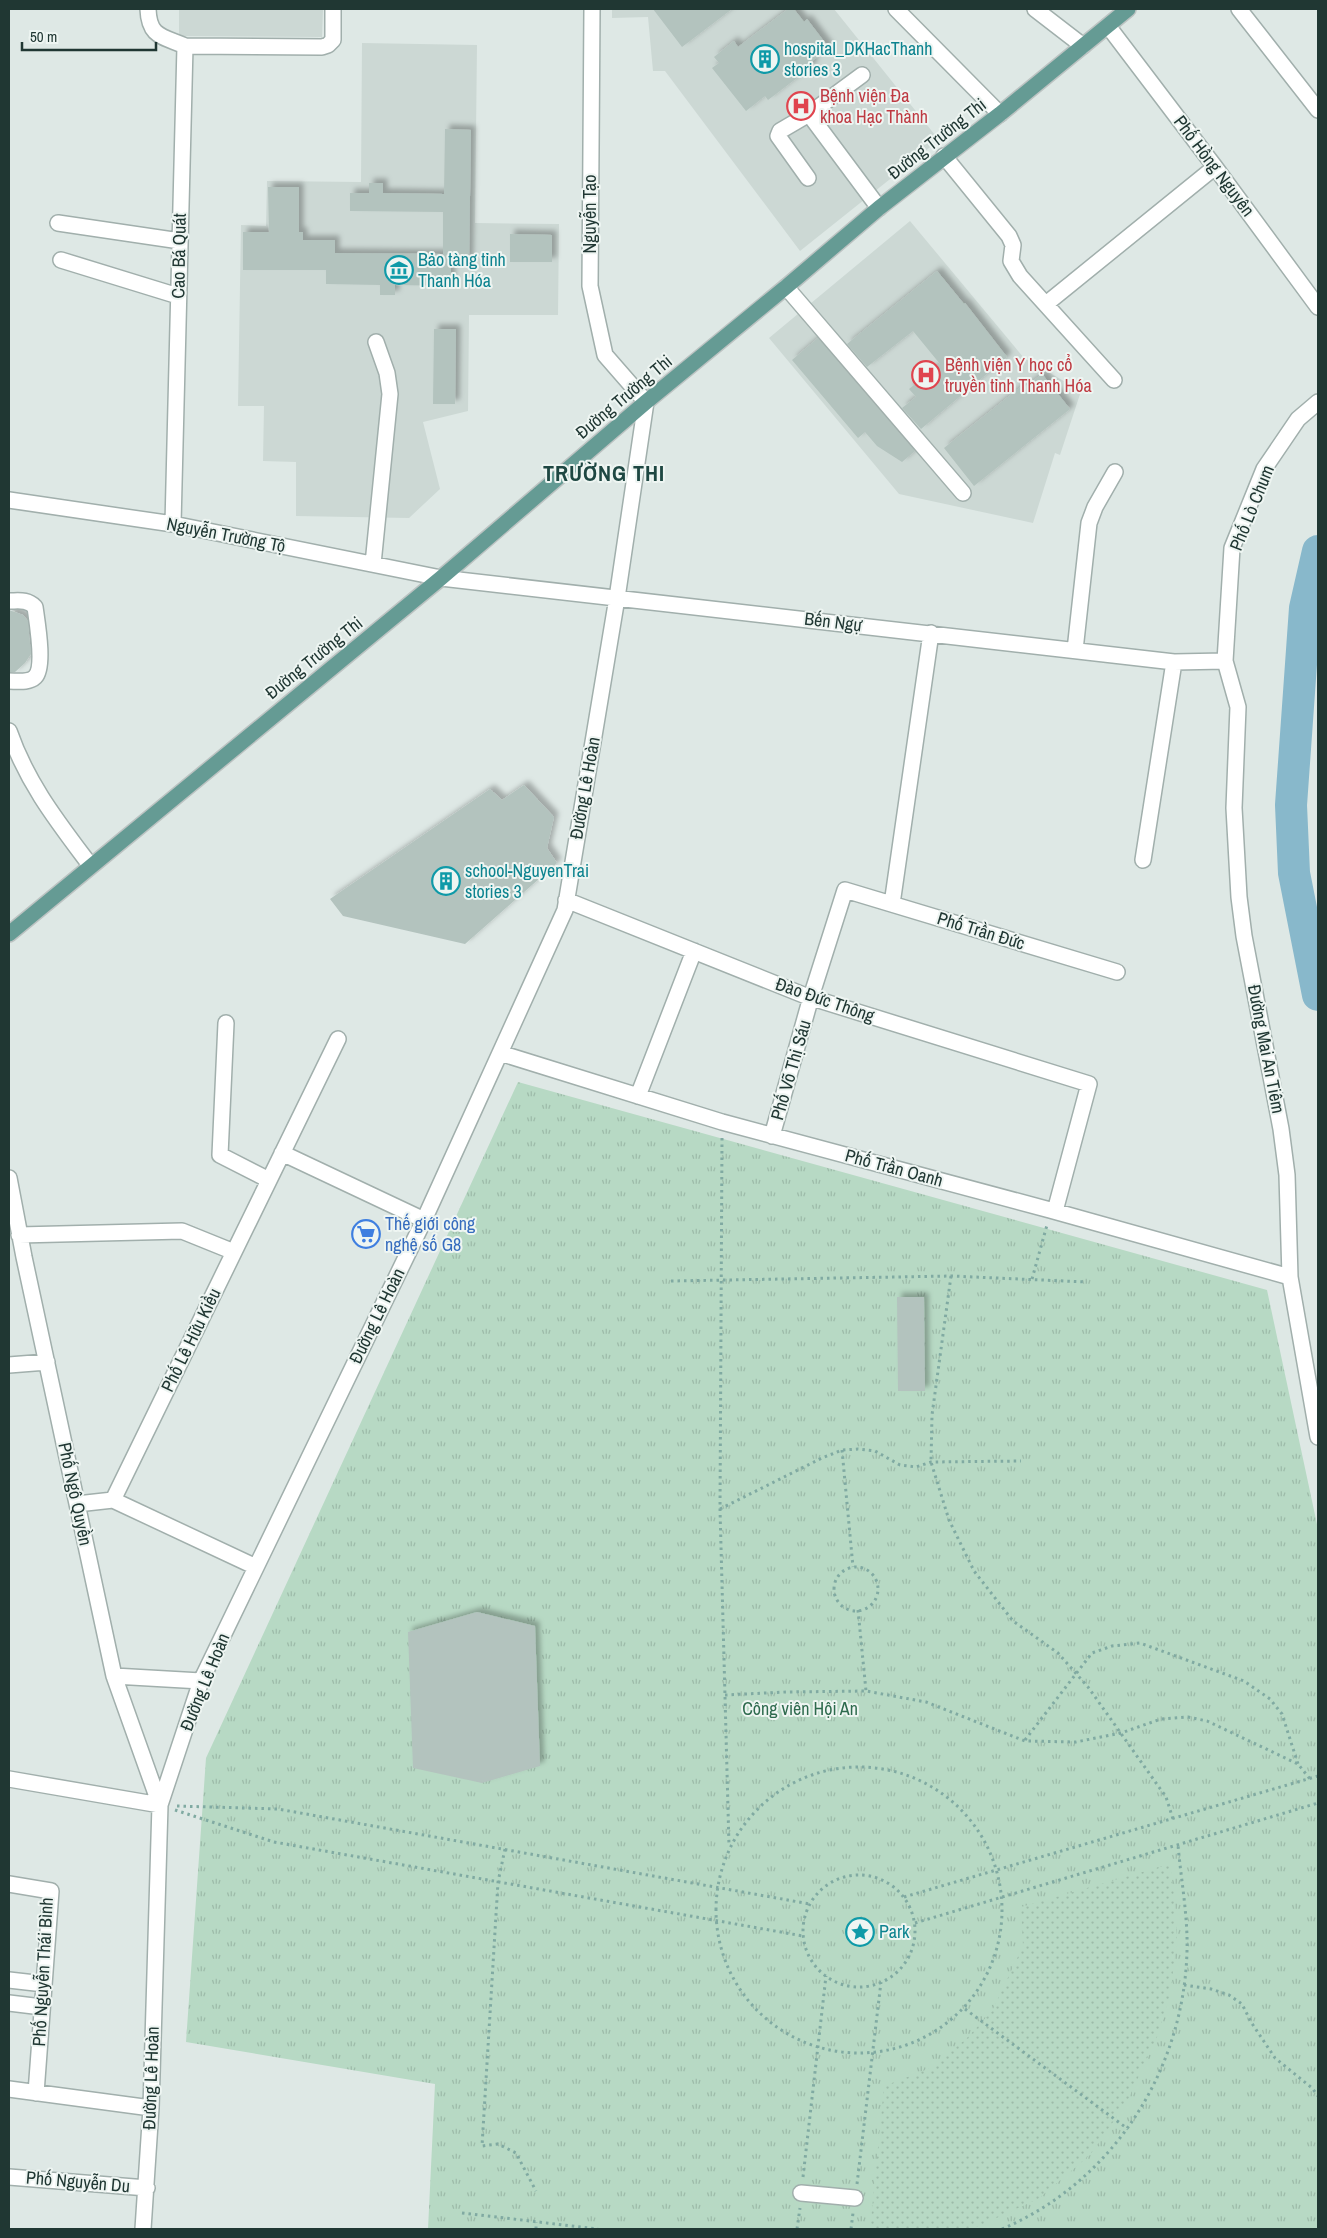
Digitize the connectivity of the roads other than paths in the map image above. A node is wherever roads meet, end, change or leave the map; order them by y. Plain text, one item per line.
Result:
1 (148, 9) edge
2 (333, 9) edge
3 (592, 9) edge
4 (896, 9) edge
5 (1036, 9) edge
6 (1128, 9) edge
7 (1239, 9) edge
8 (1108, 26) junction
9 (185, 46) junction
10 (1083, 46) junction
11 (862, 75) dead end
12 (1318, 110) edge
13 (809, 114) junction
14 (1000, 114) junction
15 (944, 156) junction
16 (1215, 167) junction
17 (808, 178) dead end
18 (878, 208) junction
19 (58, 223) dead end
20 (180, 241) junction
21 (61, 260) dead end
22 (786, 287) junction
23 (178, 296) junction
24 (1046, 304) junction
25 (1318, 307) edge
26 (376, 342) dead end
27 (1114, 380) dead end
28 (646, 402) junction
29 (1318, 402) edge
30 (1115, 472) dead end
31 (964, 494) dead end
32 (9, 500) edge
33 (172, 524) junction
34 (374, 564) junction
35 (441, 578) junction
36 (617, 598) junction
37 (9, 601) edge
38 (931, 634) junction
39 (1075, 650) junction
40 (1225, 661) junction
41 (1174, 662) junction
42 (9, 681) edge
43 (9, 731) edge
44 (1143, 860) dead end
45 (90, 865) junction
46 (845, 890) joint
47 (566, 900) junction
48 (892, 904) junction
49 (9, 934) edge
50 (694, 951) junction
51 (1117, 972) dead end
52 (811, 997) junction
53 (226, 1023) dead end
54 (338, 1039) dead end
55 (500, 1053) junction
56 (638, 1096) junction
57 (772, 1136) junction
58 (282, 1154) junction
59 (9, 1178) edge
60 (269, 1180) junction
61 (1053, 1211) junction
62 (424, 1220) junction
63 (20, 1235) junction
64 (234, 1252) junction
65 (1290, 1278) junction
66 (46, 1362) junction
67 (9, 1365) edge
68 (1318, 1437) edge
69 (113, 1500) junction
70 (77, 1504) junction
71 (256, 1567) junction
72 (114, 1676) junction
73 (201, 1681) junction
74 (9, 1779) edge
75 (160, 1806) junction
76 (9, 1884) edge
77 (9, 1980) edge
78 (44, 1984) junction
79 (9, 2003) edge
80 (42, 2007) junction
81 (9, 2090) edge
82 (36, 2093) junction
83 (151, 2108) junction
84 (9, 2177) edge
85 (147, 2188) junction
86 (801, 2192) road end
87 (855, 2198) road end
88 (144, 2229) edge

1 - 9 street
2 - 9 street
3 - 28 street, Nguyễn Tạo
4 - 14 street
5 - 10 street
6 - 8 main road, Đường Trường Thi
7 - 12 street
8 - 10 main road, Đường Trường Thi
8 - 16 street, Phố Hồng Nguyên
9 - 20 street, Cao Bá Quát
10 - 14 main road, Đường Trường Thi
11 - 13 street
13 - 17 street
13 - 18 street
14 - 15 main road, Đường Trường Thi
15 - 18 main road, Đường Trường Thi
15 - 24 street
16 - 24 street
16 - 25 street, Phố Hồng Nguyên
18 - 22 main road, Đường Trường Thi
19 - 20 street
20 - 23 street, Cao Bá Quát
21 - 23 street
22 - 28 main road, Đường Trường Thi
22 - 31 street
23 - 33 street, Cao Bá Quát
24 - 27 street
26 - 34 street
28 - 35 main road, Đường Trường Thi
28 - 36 street, Đường Lê Hoàn
29 - 40 street, Phố Lò Chum
30 - 39 street
32 - 33 street, Nguyễn Trường Tộ
33 - 34 street, Nguyễn Trường Tộ
34 - 35 street, Nguyễn Trường Tộ
35 - 36 street, Bến Ngự
35 - 45 main road, Đường Trường Thi
36 - 38 street, Bến Ngự
36 - 47 street, Đường Lê Hoàn
37 - 42 street
38 - 39 street, Bến Ngự
38 - 48 street
39 - 41 street, Bến Ngự
40 - 41 street, Bến Ngự
40 - 65 street, Đường Mai An Tiêm
41 - 44 street
43 - 45 street
45 - 49 main road, Đường Trường Thi
46 - 48 street, Phố Trần Đức
46 - 52 street, Phố Võ Thị Sáu
47 - 50 street, Đào Đức Thông
47 - 55 street, Đường Lê Hoàn
48 - 51 street, Phố Trần Đức
50 - 52 street, Đào Đức Thông
50 - 56 street
52 - 57 street, Phố Võ Thị Sáu
52 - 61 street, Đào Đức Thông
53 - 60 street
54 - 58 street, Phố Lê Hữu Kiều
55 - 56 street, Phố Trần Oanh
55 - 62 street, Đường Lê Hoàn
56 - 57 street, Phố Trần Oanh
57 - 61 street, Phố Trần Oanh
58 - 60 street, Phố Lê Hữu Kiều
58 - 62 street
59 - 63 street, Phố Ngô Quyền
60 - 64 street, Phố Lê Hữu Kiều
61 - 65 street, Phố Trần Oanh
62 - 71 street, Đường Lê Hoàn
63 - 64 street
63 - 66 street, Phố Ngô Quyền
64 - 69 street, Phố Lê Hữu Kiều
65 - 68 street, Đường Mai An Tiêm
66 - 67 street
66 - 70 street, Phố Ngô Quyền
69 - 70 street
69 - 71 street
70 - 72 street, Phố Ngô Quyền
71 - 73 street, Đường Lê Hoàn
72 - 73 street
72 - 75 street, Phố Ngô Quyền
73 - 75 street, Đường Lê Hoàn
74 - 75 street
75 - 83 street, Đường Lê Hoàn
76 - 78 street, Phố Nguyễn Thái Bình
77 - 78 street
78 - 80 street, Phố Nguyễn Thái Bình
79 - 80 street
80 - 82 street, Phố Nguyễn Thái Bình
81 - 82 street
82 - 83 street
83 - 85 street, Đường Lê Hoàn
84 - 85 street, Phố Nguyễn Du
85 - 88 street, Đường Lê Hoàn
86 - 87 street

